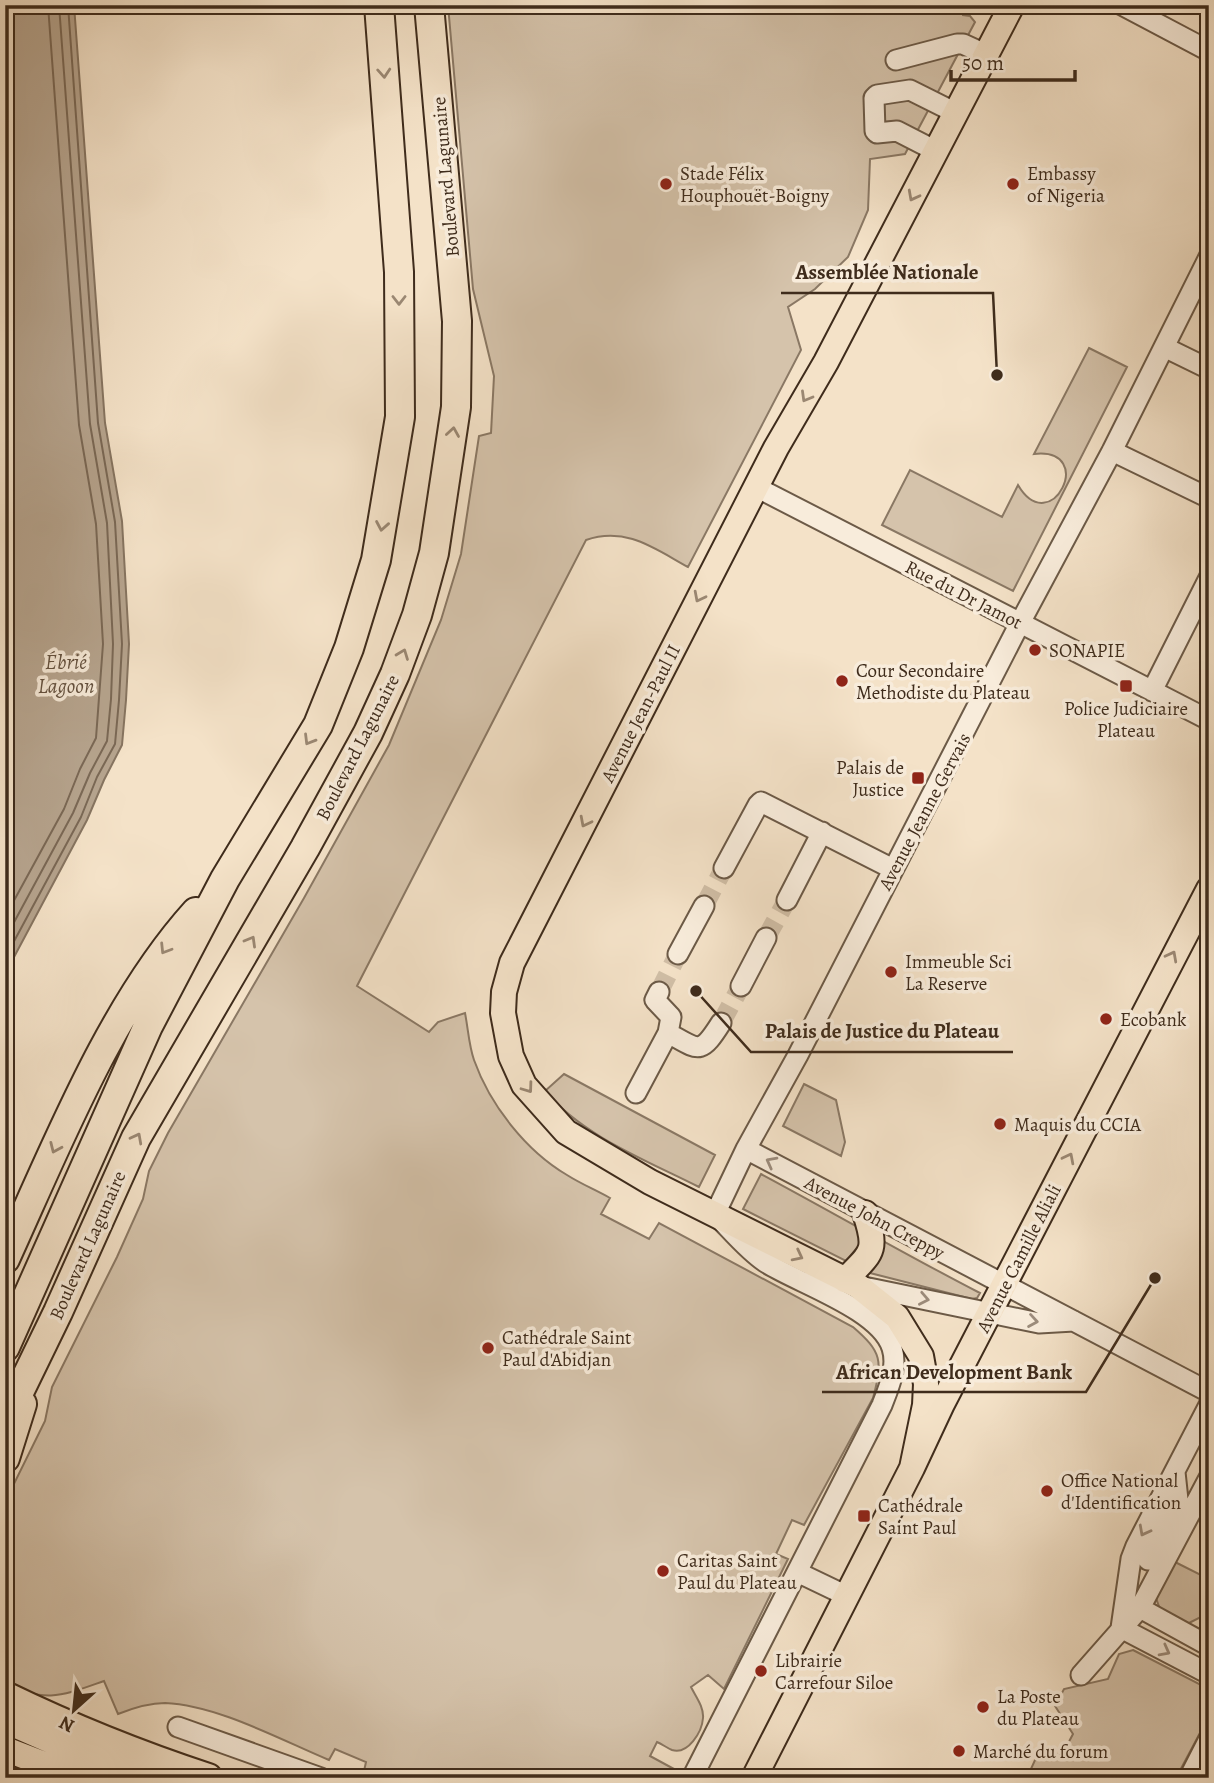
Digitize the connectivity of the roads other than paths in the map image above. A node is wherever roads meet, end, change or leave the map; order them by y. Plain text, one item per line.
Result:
1 (379, 5) edge
2 (429, 5) edge
3 (1013, 5) edge
4 (1122, 5) edge
5 (1209, 51) edge
6 (987, 55) junction
7 (896, 60) dead end
8 (956, 113) junction
9 (936, 152) junction
10 (1209, 257) edge
11 (1164, 347) junction
12 (1209, 369) edge
13 (1112, 451) junction
14 (756, 487) junction
15 (1209, 498) edge
16 (1209, 578) edge
17 (1020, 623) junction
18 (1152, 691) junction
19 (1209, 720) edge
20 (822, 832) junction
21 (724, 867) tunnel mouth
22 (893, 869) junction
23 (225, 879) junction
24 (1209, 889) edge
25 (787, 900) tunnel mouth
26 (704, 906) tunnel mouth
27 (766, 938) tunnel mouth
28 (678, 954) tunnel mouth
29 (741, 986) tunnel mouth
30 (659, 992) dead end
31 (721, 1023) tunnel mouth
32 (668, 1033) junction
33 (636, 1093) dead end
34 (746, 1149) junction
35 (865, 1213) junction
36 (715, 1214) junction
37 (5, 1259) edge
38 (851, 1283) junction
39 (1005, 1285) junction
40 (991, 1312) junction
41 (1075, 1321) junction
42 (5, 1347) edge
43 (39, 1352) junction
44 (1209, 1392) edge
45 (1209, 1405) edge
46 (5, 1421) edge
47 (5, 1458) edge
48 (912, 1468) junction
49 (1175, 1472) junction
50 (1207, 1485) edge
51 (1178, 1500) junction
52 (1148, 1560) dead end
53 (797, 1572) junction
54 (847, 1597) junction
55 (1140, 1608) junction
56 (1121, 1628) junction
57 (1205, 1642) edge
58 (1209, 1674) edge
59 (1081, 1675) dead end
60 (5, 1696) edge
61 (5, 1721) edge
62 (178, 1727) dead end
63 (1209, 1739) edge
64 (5, 1749) edge
65 (80, 1778) edge
66 (146, 1778) edge
67 (208, 1778) edge
68 (321, 1778) edge
69 (692, 1778) edge
70 (754, 1778) edge
71 (1189, 1778) edge

1 -> 23 highway, Boulevard Lagunaire
43 -> 2 highway, Boulevard Lagunaire
3 - 6 main road, Avenue Jean-Paul II
4 - 5 street
6 - 7 street
6 - 8 main road, Avenue Jean-Paul II
8 - 9 main road, Avenue Jean-Paul II
8 - 9 street
9 -> 14 main road, Avenue Jean-Paul II
10 - 11 street, Avenue Jeanne Gervais
11 - 12 street
11 - 13 street, Avenue Jeanne Gervais
13 - 15 street
13 - 17 street, Avenue Jeanne Gervais
14 - 17 street, Rue du Dr Jamot
14 -> 36 main road, Avenue Jean-Paul II
16 - 18 street
17 - 18 street, Rue du Dr Jamot
17 - 22 street, Avenue Jeanne Gervais
18 - 19 street, Rue du Dr Jamot
20 - 21 street
20 - 22 street
20 - 25 street
22 - 34 street, Avenue Jeanne Gervais
23 -> 37 highway
23 - 42 highway, Boulevard Lagunaire
39 -> 24 main road, Avenue Camille Aliali
26 - 28 street
27 - 29 street
30 - 32 street
31 - 32 street
32 - 33 street
35 -> 34 street, Avenue John Creppy
34 - 36 street, Avenue Jeanne Gervais
35 - 38 main road
35 - 39 street, Avenue John Creppy
36 -> 38 main road, Avenue Jean-Paul II
36 - 53 street
38 -> 40 street, Avenue Jean-Paul II
38 - 48 main road, Avenue Jean-Paul II
39 - 40 main road, Avenue Camille Aliali
39 - 41 street, Avenue John Creppy
40 -> 41 street, Avenue Jean-Paul II
40 - 48 main road, Avenue Camille Aliali
41 - 44 street, Avenue John Creppy
43 - 46 highway, Boulevard Lagunaire
43 - 47 highway
45 - 49 street
48 - 54 main road, Avenue Camille Aliali
49 - 50 street
49 - 51 street
49 -> 56 street
50 - 51 street
50 - 55 street
51 - 52 street
53 - 54 street
53 - 69 street
54 - 70 main road, Avenue Camille Aliali
55 - 56 street
55 - 57 street
56 -> 58 street
56 - 59 street
60 - 67 highway
61 - 66 main road
62 - 68 street
63 - 71 street
64 - 65 main road

